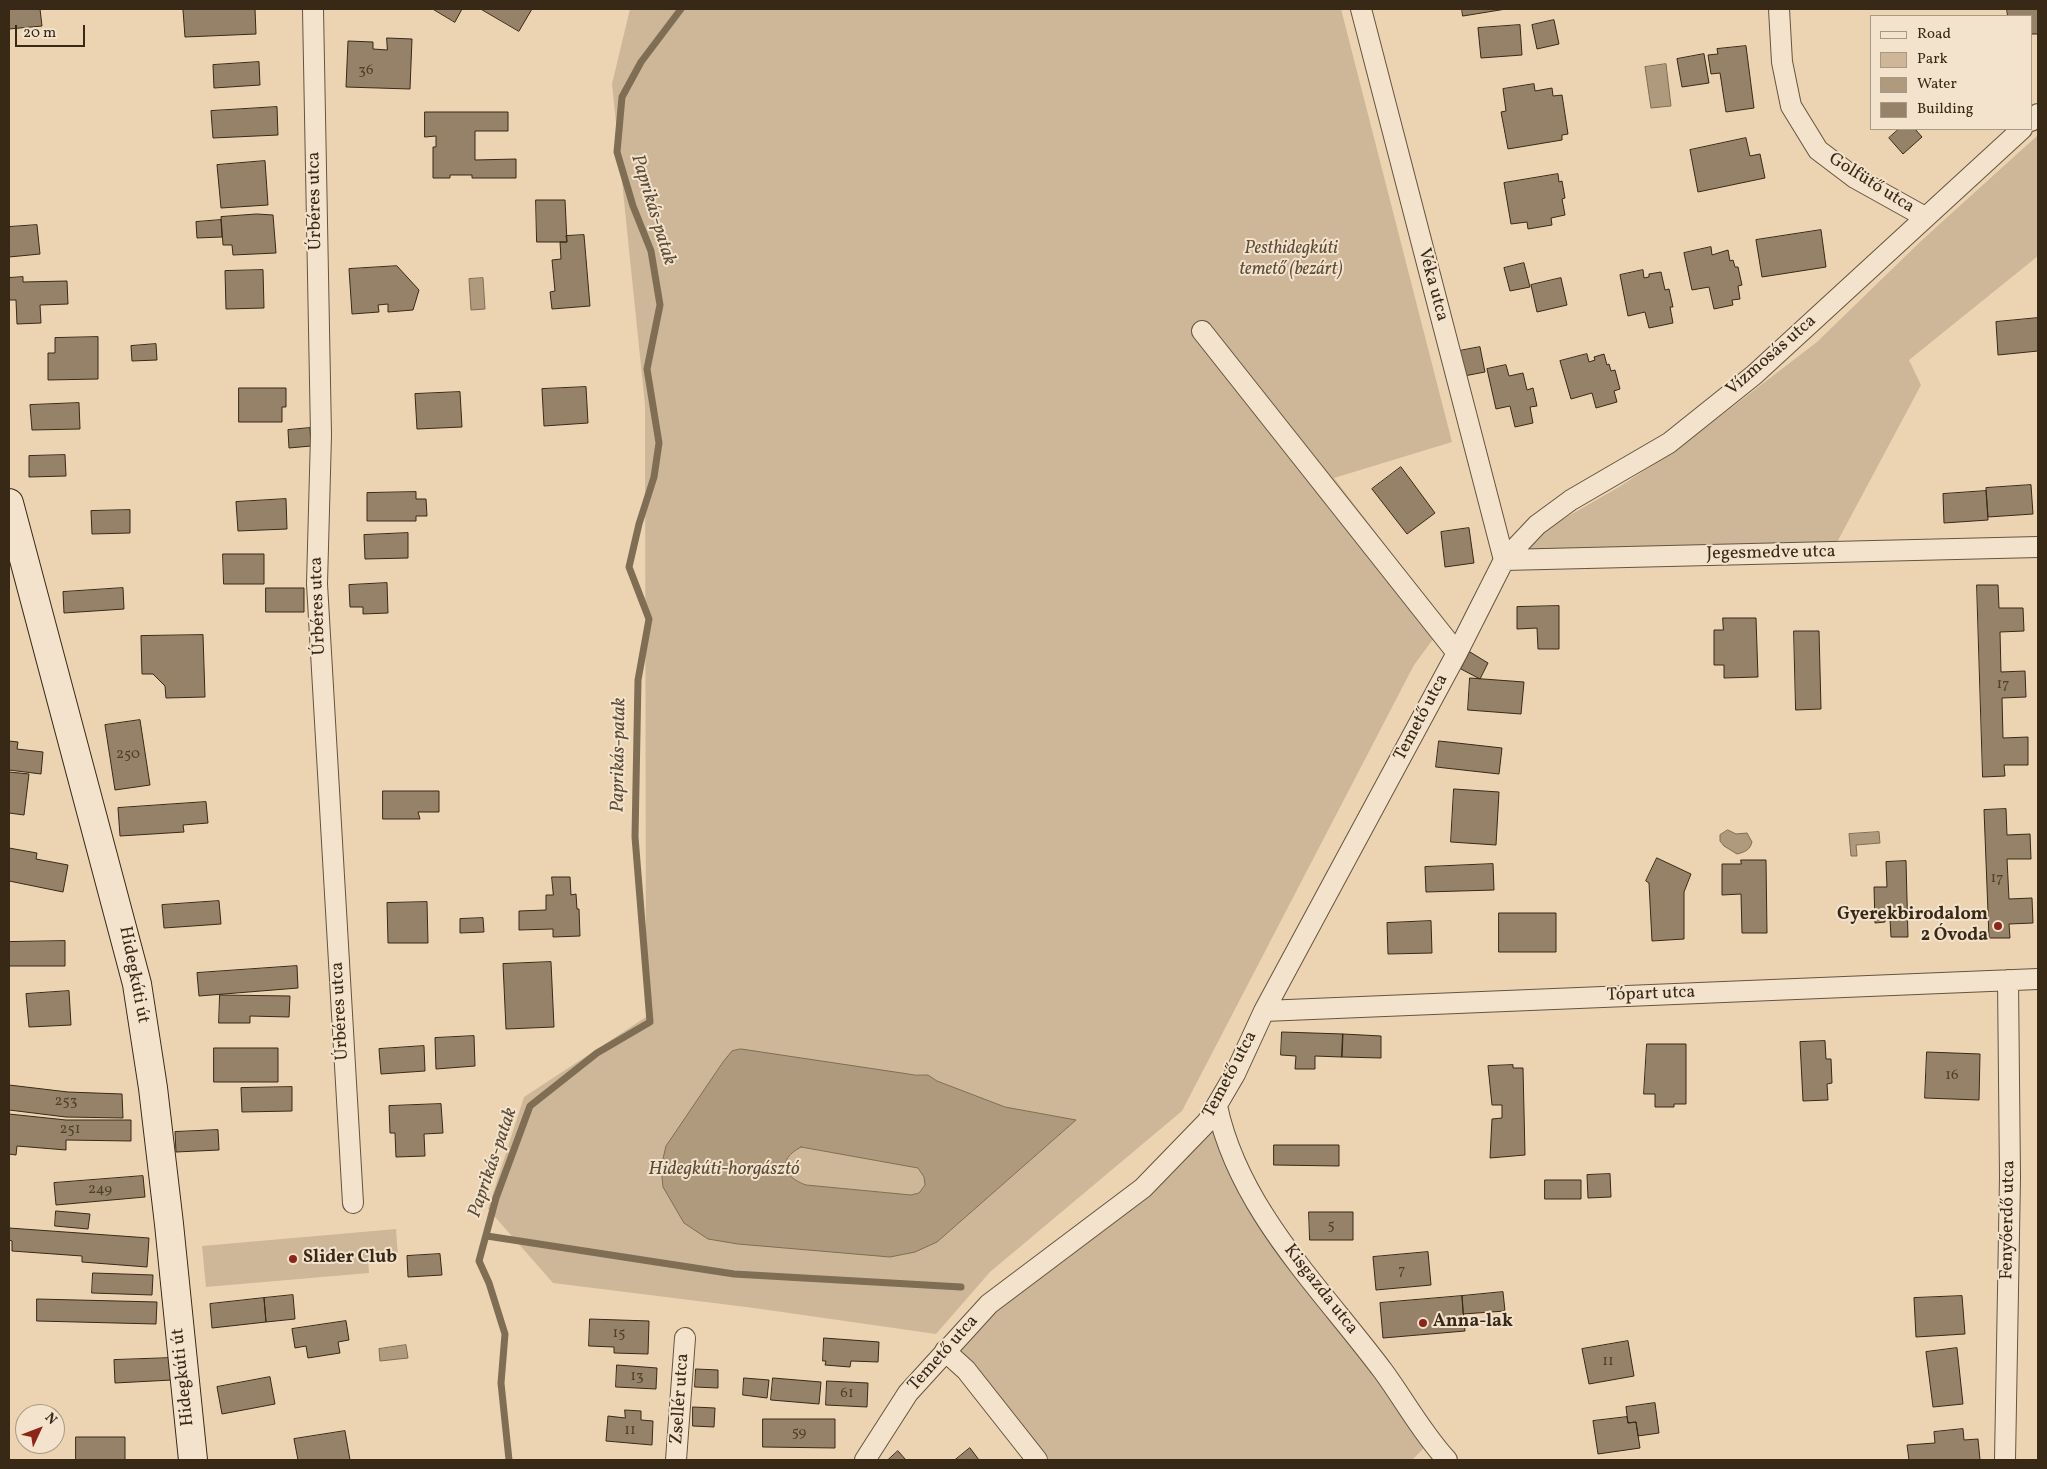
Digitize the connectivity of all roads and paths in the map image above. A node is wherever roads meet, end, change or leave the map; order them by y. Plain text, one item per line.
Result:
1 (313, 9) edge
2 (1361, 9) edge
3 (1779, 9) edge
4 (2021, 130) edge
5 (1925, 217) junction
6 (1202, 331) dead end
7 (9, 503) edge
8 (2038, 547) edge
9 (1504, 560) junction
10 (1457, 653) junction
11 (2038, 979) edge
12 (2008, 980) junction
13 (1264, 1011) junction
14 (1217, 1106) junction
15 (352, 1203) dead end
16 (685, 1338) dead end
17 (945, 1351) junction
18 (193, 1460) edge
19 (676, 1460) edge
20 (866, 1460) edge
21 (1037, 1460) edge
22 (1447, 1460) edge
23 (2005, 1460) edge

1 - 15 street, Úrbéres utca
2 - 9 street, Véka utca
3 - 5 street, Golfütő utca
4 - 5 street, Vízmosás utca
5 - 9 street, Vízmosás utca
6 - 10 street, Temető utca
7 - 18 main road, Hidegkúti út
8 - 9 street, Jegesmedve utca
9 - 10 street, Temető utca
10 - 13 street, Temető utca
11 - 12 street, Tópart utca
12 - 13 street, Tópart utca
12 - 23 street, Fenyőerdő utca
13 - 14 street, Temető utca
14 - 17 street, Temető utca
14 - 22 street, Kisgazda utca
16 - 19 street, Zsellér utca
17 - 20 street, Temető utca
17 - 21 street

